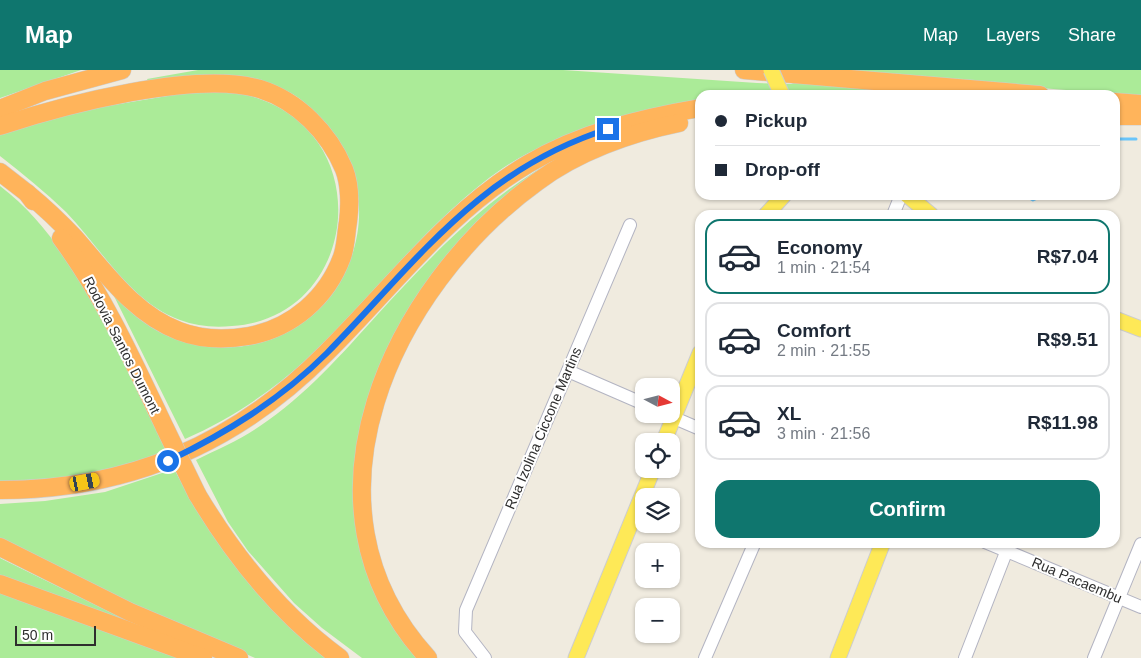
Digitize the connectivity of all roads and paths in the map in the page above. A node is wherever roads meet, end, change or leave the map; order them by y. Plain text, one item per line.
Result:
1 (122, 70) edge
2 (744, 70) edge
3 (771, 70) edge
4 (780, 90) edge
5 (981, 90) edge
6 (1120, 102) edge
7 (1141, 104) edge
8 (0, 109) edge
9 (695, 109) edge
10 (1120, 116) edge
11 (1141, 116) edge
12 (695, 119) edge
13 (0, 126) edge
14 (3, 174) edge
15 (27, 193) junction
16 (780, 200) edge
17 (913, 200) edge
18 (770, 210) edge
19 (925, 210) edge
20 (630, 225) dead end
21 (1120, 321) edge
22 (1141, 329) edge
23 (695, 363) edge
24 (568, 370) junction
25 (680, 394) edge
26 (635, 400) edge
27 (680, 421) edge
28 (695, 427) edge
29 (648, 478) edge
30 (0, 490) edge
31 (1141, 544) edge
32 (0, 547) edge
33 (752, 548) edge
34 (881, 548) edge
35 (1008, 548) edge
36 (1010, 548) edge
37 (0, 584) edge
38 (1119, 598) junction
39 (1141, 607) edge
40 (203, 658) edge
41 (239, 658) edge
42 (340, 658) edge
43 (428, 658) edge
44 (485, 658) edge
45 (576, 658) edge
46 (705, 658) edge
47 (838, 658) edge
48 (966, 658) edge
49 (1094, 658) edge

1 - 8 highway
2 - 5 highway
3 - 4 main road, bridge
6 - 7 highway
9 - 30 highway
10 - 11 highway
12 - 43 highway
13 - 15 highway
14 - 15 highway, Rodovia Santos Dumont
15 - 42 highway, Rodovia Santos Dumont, bridge
16 - 18 main road
17 - 19 main road
20 - 24 street, Rua Izolina Ciccone Martins
21 - 22 main road
23 - 25 main road
24 - 26 street
24 - 44 street, Rua Izolina Ciccone Martins
27 - 28 street
29 - 45 main road
31 - 38 street
32 - 41 highway
33 - 46 street
34 - 47 main road
35 - 48 street
36 - 38 street, Rua Pacaembu
37 - 40 highway
38 - 39 street, Rua Pacaembu
38 - 49 street

